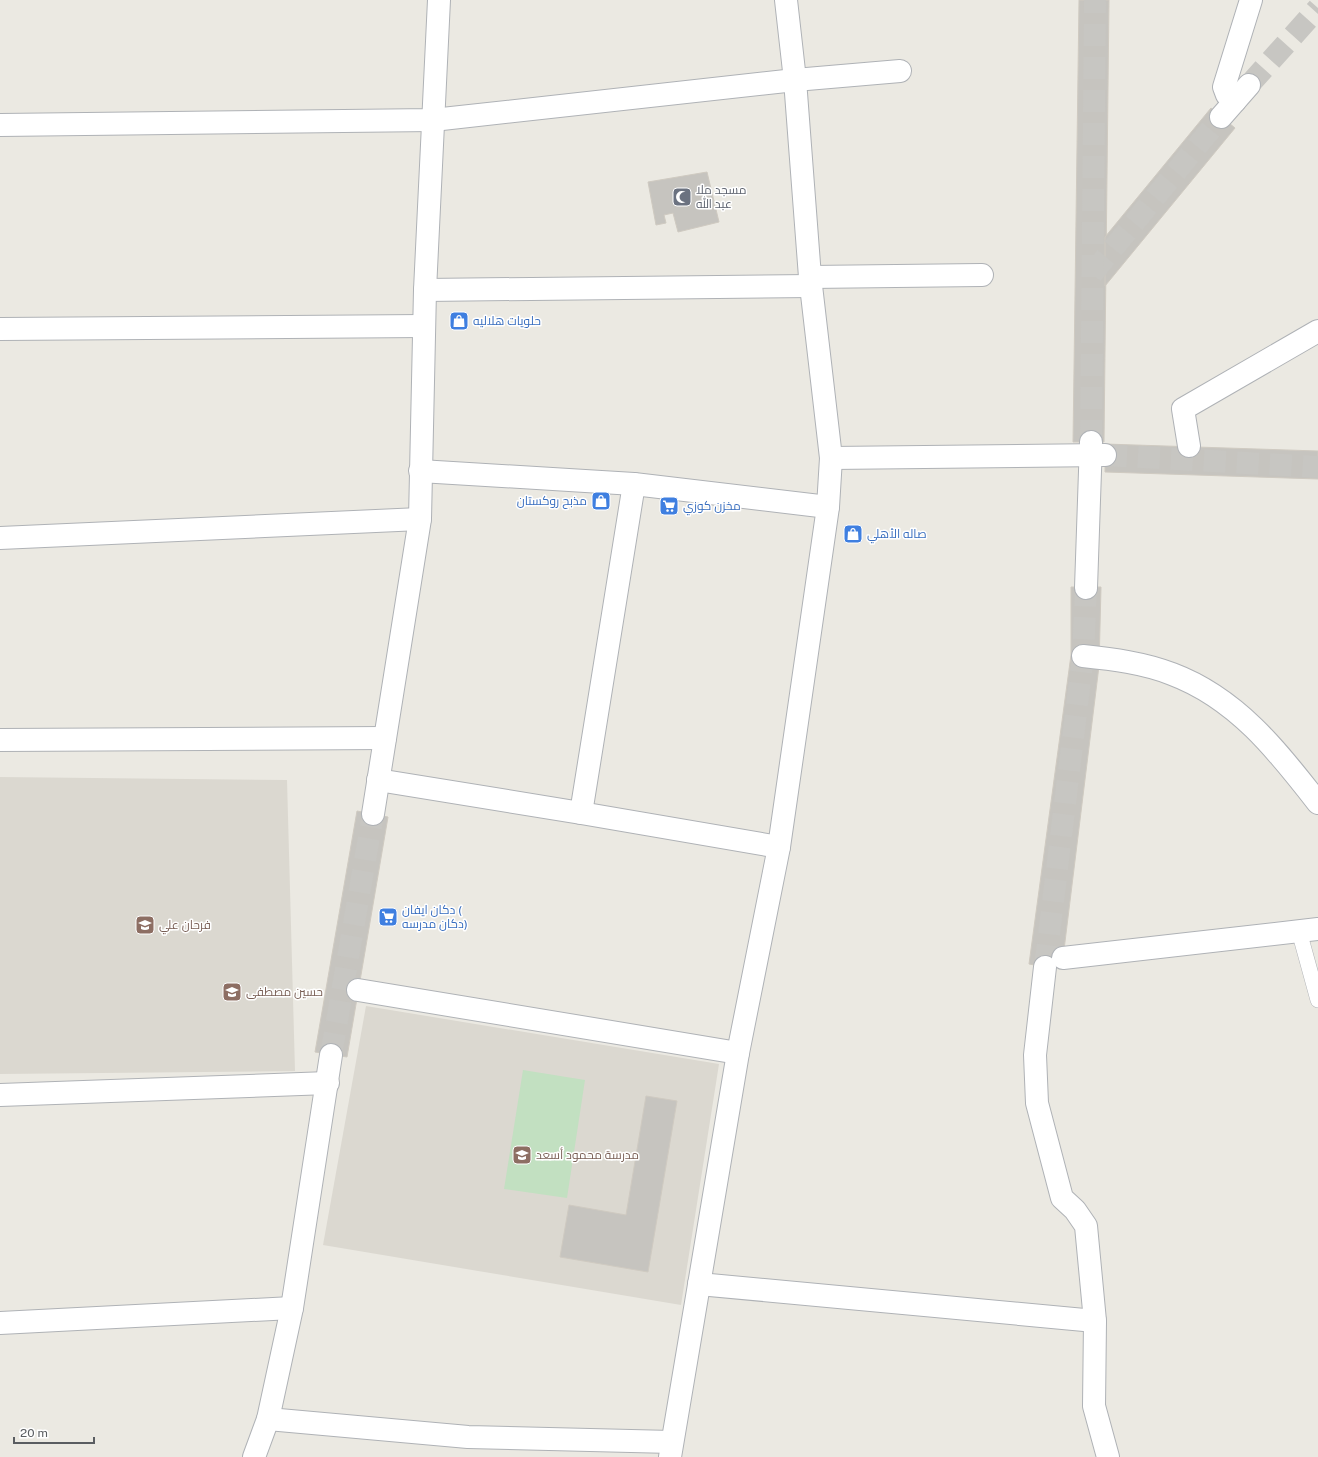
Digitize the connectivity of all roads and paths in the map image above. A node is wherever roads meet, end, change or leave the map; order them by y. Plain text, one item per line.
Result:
1 (439, 0) edge
2 (786, 0) edge
3 (1251, 0) edge
4 (900, 71) dead end
5 (795, 80) junction
6 (1235, 101) dead end
7 (433, 120) junction
8 (0, 125) edge
9 (982, 275) dead end
10 (810, 281) junction
11 (426, 290) junction
12 (424, 326) junction
13 (1, 329) dead end
14 (1318, 331) edge
15 (1189, 446) dead end
16 (831, 458) junction
17 (420, 471) junction
18 (634, 484) junction
19 (828, 507) junction
20 (420, 519) junction
21 (0, 538) edge
22 (1086, 588) tunnel mouth
23 (1083, 656) dead end
24 (386, 738) junction
25 (0, 740) edge
26 (378, 780) junction
27 (1318, 803) edge
28 (581, 813) junction
29 (373, 814) tunnel mouth
30 (779, 847) junction
31 (1308, 930) edge
32 (358, 990) dead end
33 (1318, 1000) edge
34 (738, 1053) junction
35 (331, 1055) tunnel mouth
36 (328, 1083) junction
37 (0, 1095) edge
38 (699, 1284) junction
39 (292, 1308) junction
40 (1095, 1321) junction
41 (0, 1323) edge
42 (268, 1418) junction
43 (671, 1450) edge
44 (254, 1457) edge
45 (1108, 1457) edge

1 - 7 street
2 - 5 street
3 - 6 street
4 - 5 street
5 - 7 street
5 - 10 street
7 - 8 street
7 - 11 street
9 - 10 street
10 - 11 street
10 - 16 street
11 - 12 street
12 - 13 street
12 - 17 street
14 - 15 street
16 - 19 street
16 - 22 street
17 - 18 street
17 - 20 street
18 - 19 street
18 - 28 street
19 - 30 street
20 - 21 street
20 - 24 street
23 - 27 street
24 - 25 street
24 - 26 street
26 - 28 street
26 - 29 street
28 - 30 street
30 - 34 street
31 - 33 lane
31 - 40 street
32 - 34 street
34 - 38 street
35 - 36 street
36 - 37 street
36 - 39 street
38 - 40 street
38 - 43 street
39 - 41 street
39 - 42 street
40 - 45 street
42 - 43 street
42 - 44 street

